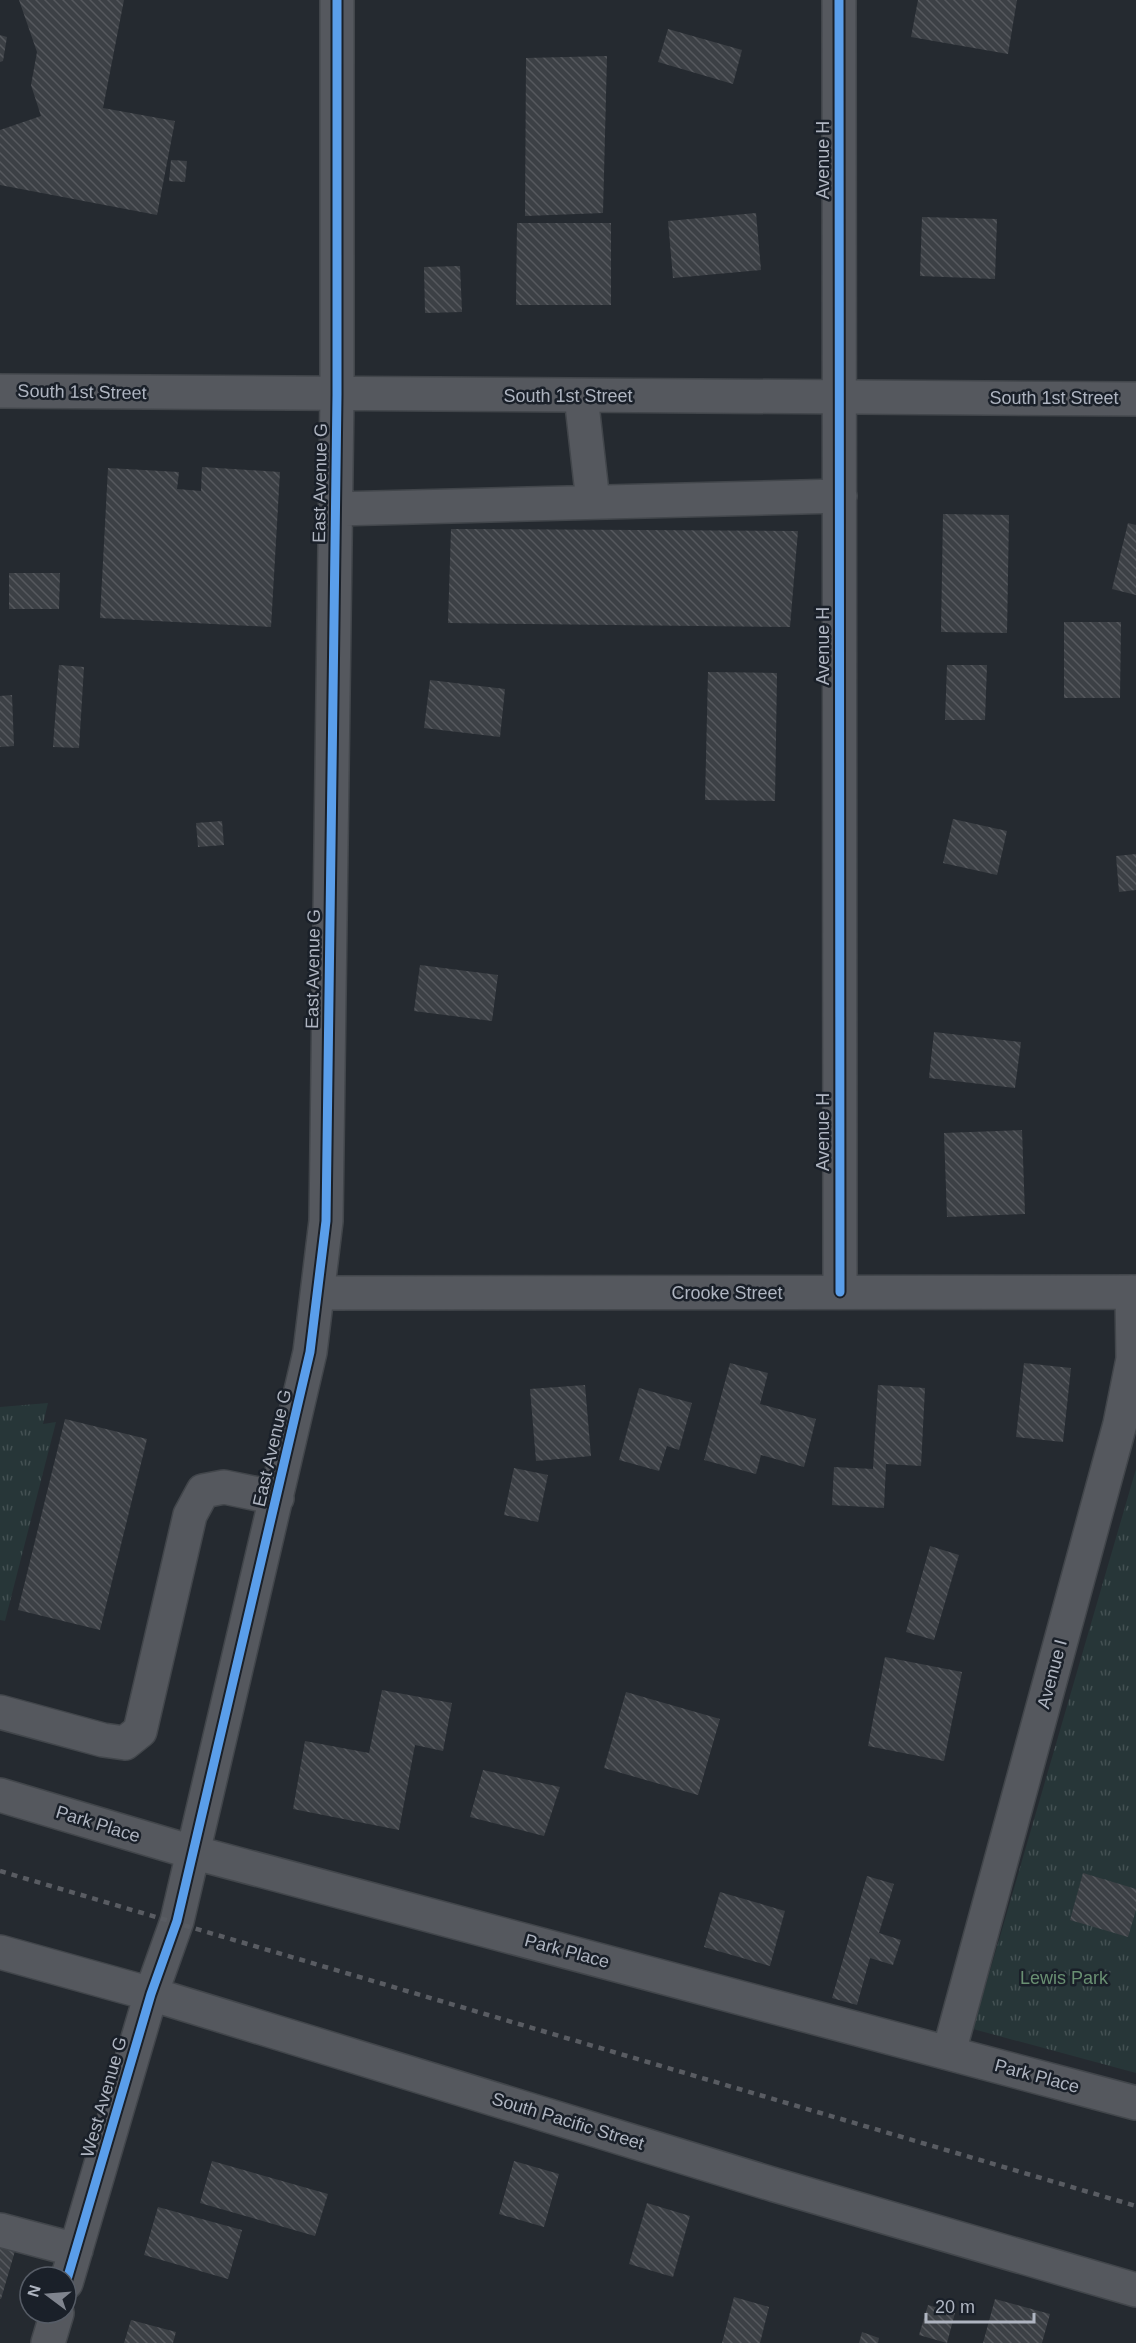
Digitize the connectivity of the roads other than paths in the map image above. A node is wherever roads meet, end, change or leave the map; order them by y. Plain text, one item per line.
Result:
1 (337, 0) edge
2 (840, 0) edge
3 (0, 391) edge
4 (337, 394) junction
5 (581, 396) junction
6 (840, 397) junction
7 (1136, 399) edge
8 (840, 496) junction
9 (593, 502) junction
10 (336, 509) junction
11 (840, 1292) junction
12 (1134, 1292) edge
13 (318, 1293) junction
14 (277, 1498) junction
15 (0, 1712) edge
16 (0, 1795) edge
17 (192, 1852) junction
18 (177, 1922) joint
19 (0, 1952) edge
20 (151, 1994) junction
21 (949, 2052) junction
22 (1136, 2103) edge
23 (0, 2229) edge
24 (76, 2250) junction
25 (71, 2265) edge
26 (1136, 2290) edge
27 (53, 2325) edge
28 (48, 2343) edge

1 - 4 street, East Avenue G
2 - 6 street, Avenue H
3 - 4 street, South 1st Street
4 - 5 street, South 1st Street
4 - 10 street, East Avenue G
5 - 6 street, South 1st Street
5 - 9 street
6 - 7 street, South 1st Street
6 - 8 street, Avenue H
8 - 9 street
8 - 11 street, Avenue H
9 - 10 street
10 - 13 street, East Avenue G
11 - 12 street, Crooke Street
11 - 13 street, Crooke Street
12 - 21 street, Avenue I
13 - 14 street, East Avenue G
14 - 15 street
14 - 17 street, East Avenue G
16 - 17 street, Park Place
17 - 18 street, East Avenue G
17 - 21 street, Park Place
18 - 20 street, West Avenue G
19 - 20 street, South Pacific Street
20 - 24 street, West Avenue G
20 - 26 street, South Pacific Street
21 - 22 street, Park Place
23 - 24 street
24 - 25 street, West Avenue G
27 - 28 street

